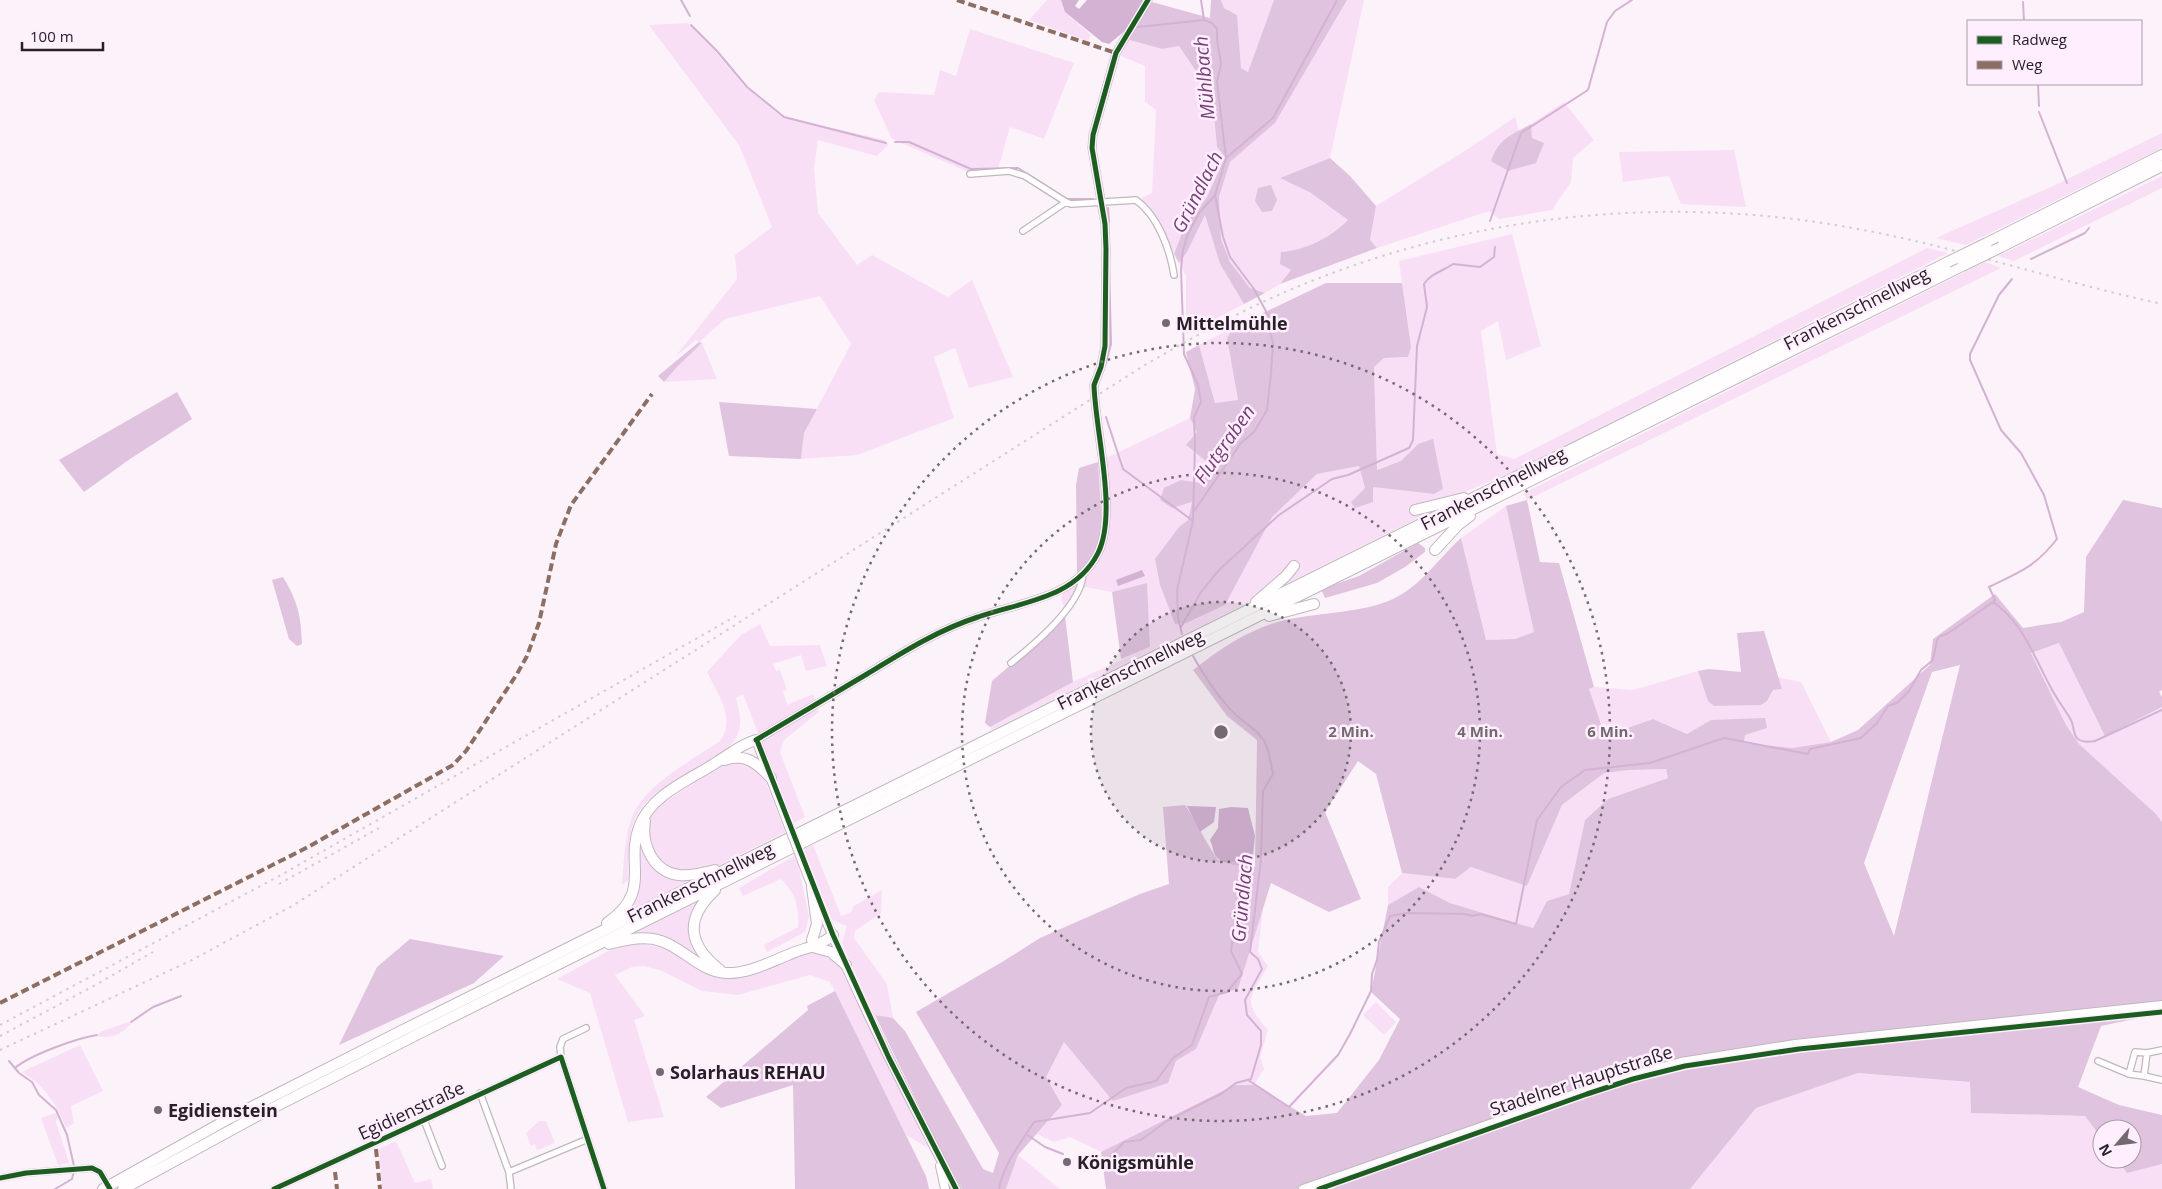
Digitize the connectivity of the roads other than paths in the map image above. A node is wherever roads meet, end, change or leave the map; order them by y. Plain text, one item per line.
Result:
1 (1148, 0) edge
2 (2162, 155) edge
3 (2162, 166) edge
4 (970, 174) dead end
5 (1066, 202) junction
6 (1101, 203) junction
7 (1023, 231) dead end
8 (1174, 275) dead end
9 (1489, 491) junction
10 (1489, 502) junction
11 (1415, 510) dead end
12 (1435, 550) dead end
13 (1294, 566) dead end
14 (1083, 573) junction
15 (1314, 604) dead end
16 (1242, 614) junction
17 (1242, 625) junction
18 (1011, 663) dead end
19 (757, 741) junction
20 (736, 756) junction
21 (718, 762) junction
22 (771, 778) junction
23 (646, 814) junction
24 (733, 866) junction
25 (724, 882) junction
26 (812, 887) junction
27 (832, 934) junction
28 (579, 942) junction
29 (812, 943) junction
30 (593, 947) junction
31 (846, 965) junction
32 (723, 972) junction
33 (2162, 1006) edge
34 (586, 1028) dead end
35 (2162, 1050) edge
36 (2147, 1053) junction
37 (561, 1057) junction
38 (2098, 1061) dead end
39 (2129, 1074) junction
40 (2144, 1076) junction
41 (2162, 1080) edge
42 (480, 1093) junction
43 (424, 1120) junction
44 (588, 1139) junction
45 (936, 1152) junction
46 (442, 1166) dead end
47 (509, 1172) junction
48 (0, 1178) edge
49 (104, 1178) dead end
50 (103, 1189) edge
51 (123, 1189) edge
52 (274, 1189) edge
53 (511, 1189) edge
54 (604, 1189) edge
55 (944, 1189) edge
56 (956, 1189) edge
57 (1303, 1189) edge

1 - 6 street
2 - 9 highway, Frankenschnellweg, bridge
3 - 10 highway, Frankenschnellweg, bridge
4 - 5 street
5 - 6 street
5 - 7 street
6 - 8 street
6 - 14 street
9 - 11 highway
9 - 16 highway, Frankenschnellweg
10 - 12 highway
10 - 17 highway, Frankenschnellweg
13 - 16 highway
14 - 18 street
14 - 19 street
15 - 17 highway
16 - 24 highway, Frankenschnellweg
17 - 25 highway, Frankenschnellweg
19 - 20 highway
19 - 21 highway
19 - 22 main road
20 - 21 highway
20 - 22 highway
21 - 23 highway
22 - 26 main road, bridge
23 - 24 highway
23 - 28 highway
24 - 28 highway, Frankenschnellweg
25 - 30 highway, Frankenschnellweg
25 - 32 highway
26 - 27 main road
26 - 29 highway
27 - 29 highway
27 - 31 main road
28 - 50 highway, Frankenschnellweg
29 - 31 highway
29 - 32 highway
30 - 32 highway
30 - 51 highway, Frankenschnellweg
31 - 45 main road
33 - 57 main road, Stadelner Hauptstraße
34 - 37 street
35 - 36 street
36 - 39 street
36 - 40 street
37 - 42 street, Egidienstraße
37 - 44 street
38 - 39 street
39 - 40 street
40 - 41 street
42 - 43 street, Egidienstraße
42 - 47 street
43 - 46 street, Egidienstraße
43 - 52 street, Egidienstraße
44 - 47 street
44 - 54 street
45 - 55 main road
45 - 56 main road
47 - 53 street
48 - 49 street

